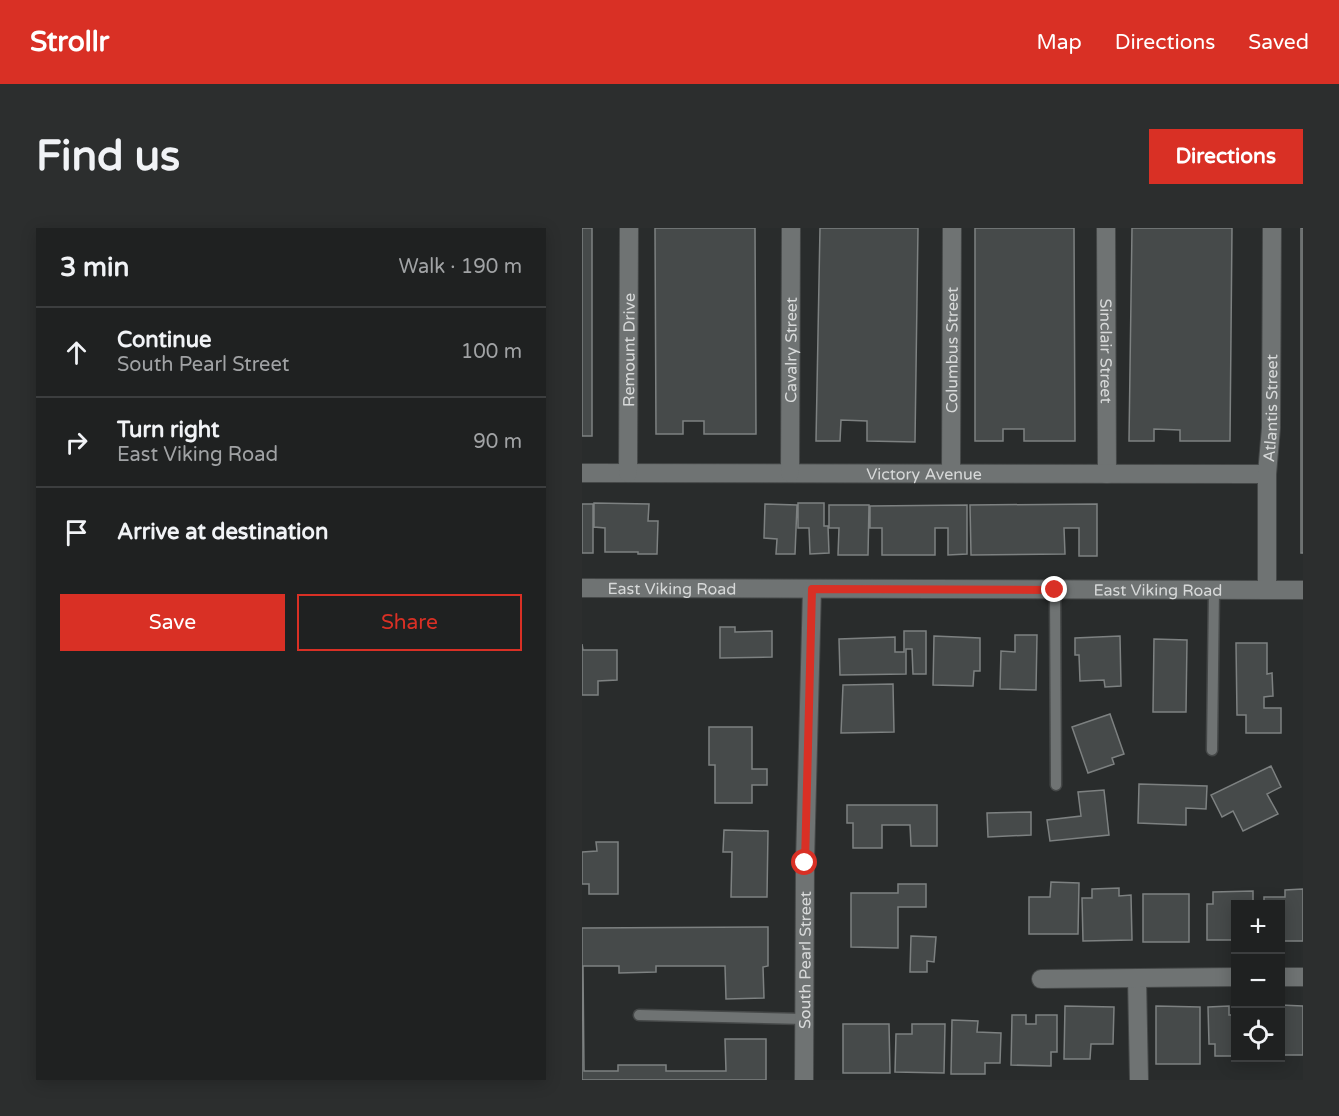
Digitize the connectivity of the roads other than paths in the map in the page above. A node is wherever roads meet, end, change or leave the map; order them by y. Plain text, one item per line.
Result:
1 (629, 228) edge
2 (791, 228) edge
3 (952, 228) edge
4 (1106, 228) edge
5 (1272, 228) edge
6 (582, 473) edge
7 (628, 473) junction
8 (790, 473) junction
9 (951, 473) junction
10 (1107, 474) junction
11 (1267, 474) junction
12 (582, 588) edge
13 (812, 589) junction
14 (1055, 590) junction
15 (1214, 590) junction
16 (1268, 590) junction
17 (1303, 590) edge
18 (1212, 750) dead end
19 (1056, 785) dead end
20 (1231, 977) edge
21 (1285, 977) edge
22 (1303, 977) edge
23 (1137, 978) junction
24 (1041, 979) dead end
25 (639, 1016) dead end
26 (805, 1019) junction
27 (804, 1080) edge
28 (1138, 1080) edge

1 - 7 street, Remount Drive
2 - 8 street, Cavalry Street
3 - 9 street, Columbus Street
4 - 10 street, Sinclair Street
5 - 11 street, Atlantis Street
6 - 7 street, Victory Avenue
7 - 8 street, Victory Avenue
8 - 9 street, Victory Avenue
9 - 10 street, Victory Avenue
10 - 11 street, Victory Avenue
11 - 16 street, Atlantis Street
12 - 13 street, East Viking Road
13 - 14 street, East Viking Road
13 - 26 street, South Pearl Street
14 - 15 street, East Viking Road
14 - 19 lane
15 - 16 street, East Viking Road
15 - 18 lane
16 - 17 street, East Viking Road
20 - 23 street
21 - 22 street
23 - 24 street
23 - 28 street
25 - 26 lane
26 - 27 street, South Pearl Street

